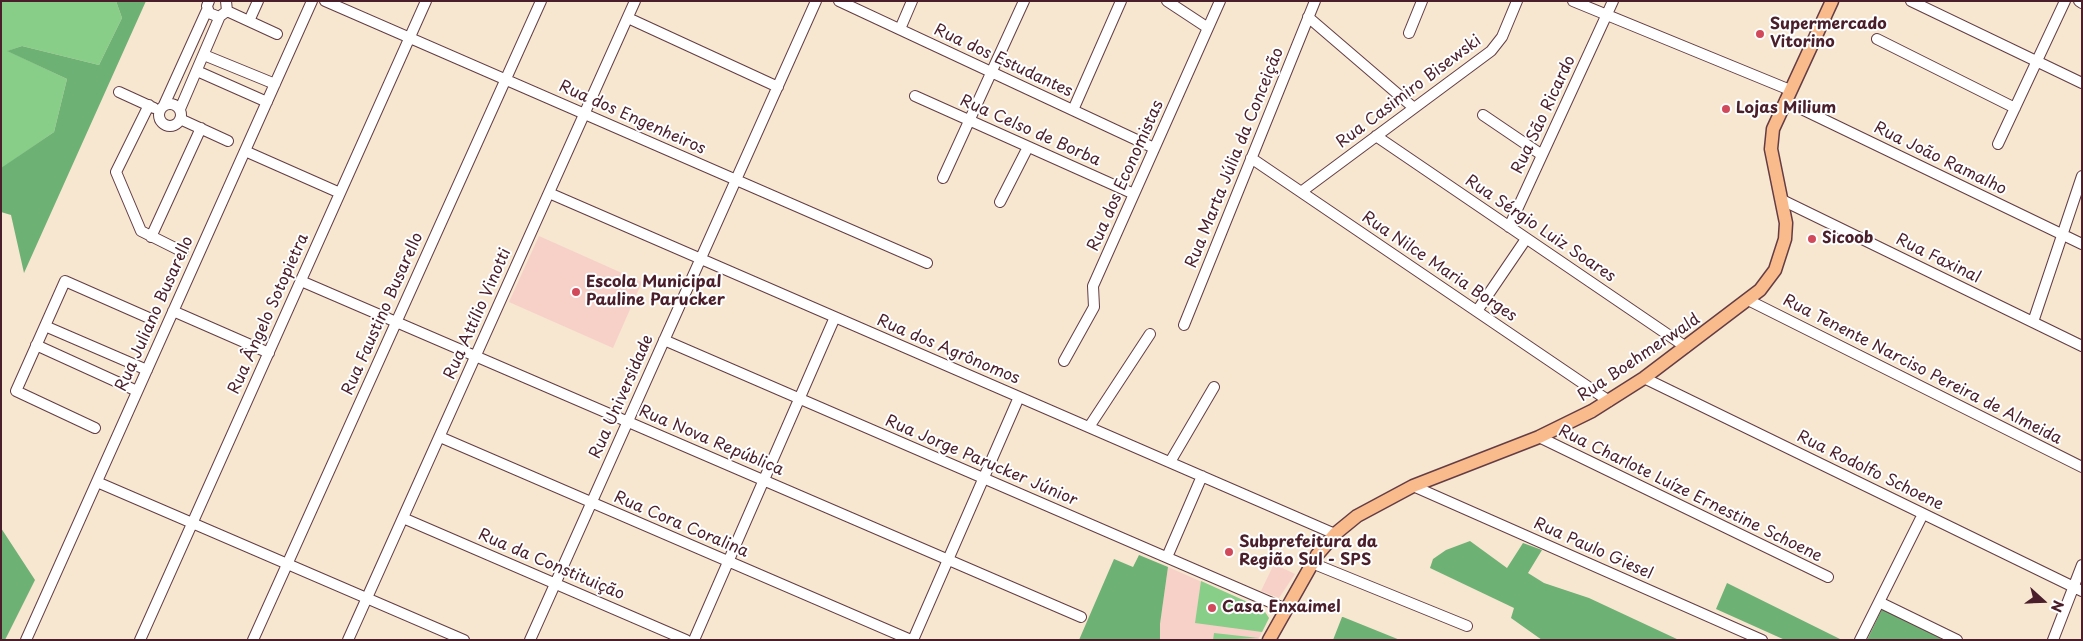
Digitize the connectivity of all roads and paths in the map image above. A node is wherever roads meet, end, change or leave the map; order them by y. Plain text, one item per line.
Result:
1 (258, 1) edge
2 (312, 1) edge
3 (325, 1) edge
4 (426, 1) edge
5 (541, 1) edge
6 (635, 1) edge
7 (816, 1) edge
8 (839, 1) edge
9 (912, 1) edge
10 (1024, 1) edge
11 (1121, 1) edge
12 (1167, 1) edge
13 (1220, 1) edge
14 (1314, 1) edge
15 (1422, 1) edge
16 (1517, 1) edge
17 (1573, 1) edge
18 (1613, 1) edge
19 (1832, 1) edge
20 (1910, 1) edge
21 (2065, 1) edge
22 (207, 4) edge
23 (224, 9) edge
24 (1606, 15) junction
25 (1308, 16) junction
26 (628, 18) junction
27 (249, 21) junction
28 (1208, 28) junction
29 (900, 29) junction
30 (1409, 33) dead end
31 (277, 34) dead end
32 (410, 38) junction
33 (1877, 40) dead end
34 (204, 54) junction
35 (2037, 62) junction
36 (197, 72) junction
37 (992, 72) junction
38 (506, 80) junction
39 (2082, 83) edge
40 (275, 84) junction
41 (778, 87) junction
42 (119, 92) dead end
43 (1787, 95) junction
44 (914, 96) dead end
45 (267, 102) junction
46 (149, 105) junction
47 (162, 108) junction
48 (1414, 108) junction
49 (2015, 108) junction
50 (1073, 110) junction
51 (180, 114) junction
52 (584, 114) junction
53 (1483, 115) dead end
54 (970, 120) junction
55 (200, 128) junction
56 (1376, 136) junction
57 (228, 141) dead end
58 (1998, 144) dead end
59 (1028, 147) junction
60 (1154, 148) junction
61 (245, 151) junction
62 (1542, 155) junction
63 (1251, 158) junction
64 (2082, 176) edge
65 (943, 178) dead end
66 (736, 180) junction
67 (1302, 192) junction
68 (340, 193) junction
69 (549, 193) junction
70 (1134, 194) junction
71 (1782, 200) junction
72 (1000, 202) dead end
73 (1509, 227) junction
74 (2062, 234) junction
75 (151, 237) junction
76 (1526, 239) junction
77 (2082, 244) edge
78 (183, 252) dead end
79 (700, 259) junction
80 (927, 263) dead end
81 (301, 281) junction
82 (1748, 300) junction
83 (173, 311) junction
84 (1477, 312) junction
85 (835, 317) junction
86 (150, 318) dead end
87 (396, 322) junction
88 (2033, 322) junction
89 (1184, 325) dead end
90 (45, 326) junction
91 (1150, 334) dead end
92 (664, 340) junction
93 (36, 346) junction
94 (2082, 346) edge
95 (1686, 347) junction
96 (269, 353) junction
97 (476, 356) junction
98 (1064, 361) dead end
99 (147, 370) junction
100 (1644, 378) junction
101 (1214, 387) dead end
102 (137, 391) junction
103 (1019, 397) junction
104 (800, 399) junction
105 (1609, 401) junction
106 (628, 422) junction
107 (1089, 427) junction
108 (95, 428) dead end
109 (440, 437) junction
110 (1539, 437) junction
111 (1170, 462) junction
112 (2082, 467) edge
113 (1202, 476) junction
114 (984, 478) junction
115 (764, 480) junction
116 (97, 482) junction
117 (1413, 486) junction
118 (592, 502) junction
119 (1923, 514) junction
120 (403, 518) junction
121 (193, 523) junction
122 (1335, 534) junction
123 (1166, 557) junction
124 (948, 560) junction
125 (728, 561) junction
126 (1312, 563) junction
127 (288, 564) junction
128 (2082, 565) edge
129 (1828, 577) dead end
130 (555, 583) junction
131 (2078, 589) edge
132 (367, 598) junction
133 (1879, 602) junction
134 (1286, 609) junction
135 (1081, 617) dead end
136 (1467, 626) dead end
137 (26, 640) edge
138 (140, 640) edge
139 (253, 640) edge
140 (348, 640) edge
141 (464, 640) edge
142 (530, 640) edge
143 (686, 640) edge
144 (694, 640) edge
145 (912, 640) edge
146 (1269, 640) edge
147 (1762, 640) edge
148 (1860, 640) edge
149 (1957, 640) edge
150 (2053, 640) edge

1 - 27 street
2 - 40 street, Rua Juliano Busarello
3 - 32 street, Rua dos Engenheiros
4 - 32 street, Rua Ângelo Sotopietra
5 - 38 street, Rua Faustino Busarello
6 - 26 street, Rua Attílio Vinotti
7 - 41 street, Rua Universidade
8 - 29 street, Rua dos Estudantes
9 - 29 street
10 - 37 street
11 - 50 street
12 - 28 street
13 - 28 street, Rua dos Economistas
14 - 25 street, Rua Marta Júlia da Conceição
15 - 30 street
16 - 48 street, Rua Casimiro Bisewski
17 - 24 street, Rua João Ramalho
18 - 24 street, Rua São Ricardo
19 - 43 main road, Rua Boehmerwald
20 - 35 street
21 - 35 street
22 - 23 street
22 - 47 street
23 - 27 street
23 - 34 street
24 - 43 street, Rua João Ramalho
24 - 62 street, Rua São Ricardo
25 - 48 street
25 - 63 street, Rua Marta Júlia da Conceição
26 - 41 street
26 - 52 street, Rua Attílio Vinotti
27 - 31 street
28 - 60 street, Rua dos Economistas
29 - 37 street, Rua dos Estudantes
32 - 38 street, Rua dos Engenheiros
32 - 68 street, Rua Ângelo Sotopietra
33 - 49 street
34 - 36 street
34 - 40 street
35 - 39 street
35 - 49 street
36 - 45 street
36 - 51 street
37 - 50 street, Rua dos Estudantes
37 - 54 street
38 - 52 street, Rua dos Engenheiros
38 - 87 street, Rua Faustino Busarello
40 - 45 street, Rua Juliano Busarello
41 - 66 street, Rua Universidade
42 - 46 street
43 - 71 main road, Rua Boehmerwald
43 - 74 street, Rua João Ramalho
44 - 54 street, Rua Celso de Borba
45 - 61 street, Rua Juliano Busarello
46 - 47 street
46 - 75 street
47 - 51 street
47 - 51 street
48 - 56 street, Rua Casimiro Bisewski
49 - 58 street
50 - 60 street, Rua dos Estudantes
51 - 55 street
52 - 66 street, Rua dos Engenheiros
52 - 69 street, Rua Attílio Vinotti
53 - 62 street
54 - 59 street, Rua Celso de Borba
54 - 65 street
55 - 57 street
55 - 75 street
56 - 67 street, Rua Casimiro Bisewski
56 - 73 street, Rua Sérgio Luiz Soares
59 - 70 street, Rua Celso de Borba
59 - 72 street
60 - 70 street, Rua dos Economistas
61 - 68 street
61 - 83 street, Rua Juliano Busarello
62 - 73 street, Rua São Ricardo
63 - 67 street, Rua Nilce Maria Borges
63 - 89 street, Rua Marta Júlia da Conceição
64 - 74 street
66 - 79 street, Rua Universidade
66 - 80 street, Rua dos Engenheiros
67 - 84 street, Rua Nilce Maria Borges
68 - 81 street, Rua Ângelo Sotopietra
69 - 79 street, Rua dos Agrônomos
69 - 97 street, Rua Attílio Vinotti
70 - 98 street, Rua dos Economistas
71 - 82 main road, Rua Boehmerwald
71 - 88 street, Rua Faxinal
73 - 76 street, Rua Sérgio Luiz Soares
74 - 77 street, Rua João Ramalho
74 - 88 street
75 - 78 street
76 - 84 street
76 - 95 street, Rua Sérgio Luiz Soares
79 - 85 street, Rua dos Agrônomos
79 - 92 street, Rua Universidade
81 - 87 street, Rua Nova República
81 - 96 street, Rua Ângelo Sotopietra
82 - 95 main road, Rua Boehmerwald
82 - 112 street, Rua Tenente Narciso Pereira de Almeida
83 - 96 street
83 - 99 street, Rua Juliano Busarello
84 - 105 street, Rua Nilce Maria Borges
85 - 103 street, Rua dos Agrônomos
85 - 104 street
86 - 90 street
87 - 97 street, Rua Nova República
87 - 127 street, Rua Faustino Busarello
88 - 94 street, Rua Faxinal
90 - 93 street
90 - 99 street
91 - 107 street
92 - 104 street, Rua Jorge Parucker Júnior
92 - 106 street, Rua Universidade
93 - 102 street
93 - 108 street
95 - 100 main road, Rua Boehmerwald
96 - 121 street, Rua Ângelo Sotopietra
97 - 106 street, Rua Nova República
97 - 109 street, Rua Attílio Vinotti
99 - 102 street, Rua Juliano Busarello
100 - 105 main road, Rua Boehmerwald
100 - 119 street, Rua Rodolfo Schoene
101 - 111 street
102 - 116 street, Rua Juliano Busarello
103 - 107 street, Rua dos Agrônomos
103 - 114 street
104 - 114 street, Rua Jorge Parucker Júnior
104 - 115 street
105 - 110 main road, Rua Boehmerwald
106 - 115 street, Rua Nova República
106 - 118 street, Rua Universidade
107 - 111 street, Rua dos Agrônomos
109 - 118 street, Rua Cora Coralina
109 - 120 street, Rua Attílio Vinotti
110 - 117 main road, Rua Boehmerwald
110 - 129 street, Rua Charlote Luíze Ernestine Schoene
111 - 113 street, Rua dos Agrônomos
113 - 122 street, Rua dos Agrônomos
113 - 123 street
114 - 123 street, Rua Jorge Parucker Júnior
114 - 124 street
115 - 124 street, Rua Nova República
115 - 125 street
116 - 121 street
116 - 137 street, Rua Juliano Busarello
117 - 122 main road, Rua Boehmerwald
117 - 147 street, Rua Paulo Giesel
118 - 125 street, Rua Cora Coralina
118 - 130 street, Rua Universidade
119 - 131 street, Rua Rodolfo Schoene
119 - 133 street
120 - 130 street, Rua da Constituição
120 - 132 street, Rua Attílio Vinotti
121 - 127 street
121 - 138 street, Rua Ângelo Sotopietra
122 - 126 main road, Rua Boehmerwald
123 - 134 street, Rua Jorge Parucker Júnior
124 - 135 street, Rua Nova República
124 - 145 street
125 - 144 street
125 - 145 street, Rua Cora Coralina
126 - 134 main road, Rua Boehmerwald
126 - 136 street
127 - 132 street
127 - 139 street, Rua Faustino Busarello
128 - 131 street
130 - 142 street, Rua Universidade
130 - 143 street, Rua da Constituição
131 - 150 street
132 - 140 street, Rua Attílio Vinotti
132 - 141 street
133 - 148 street
133 - 149 street
134 - 146 main road, Rua Boehmerwald

